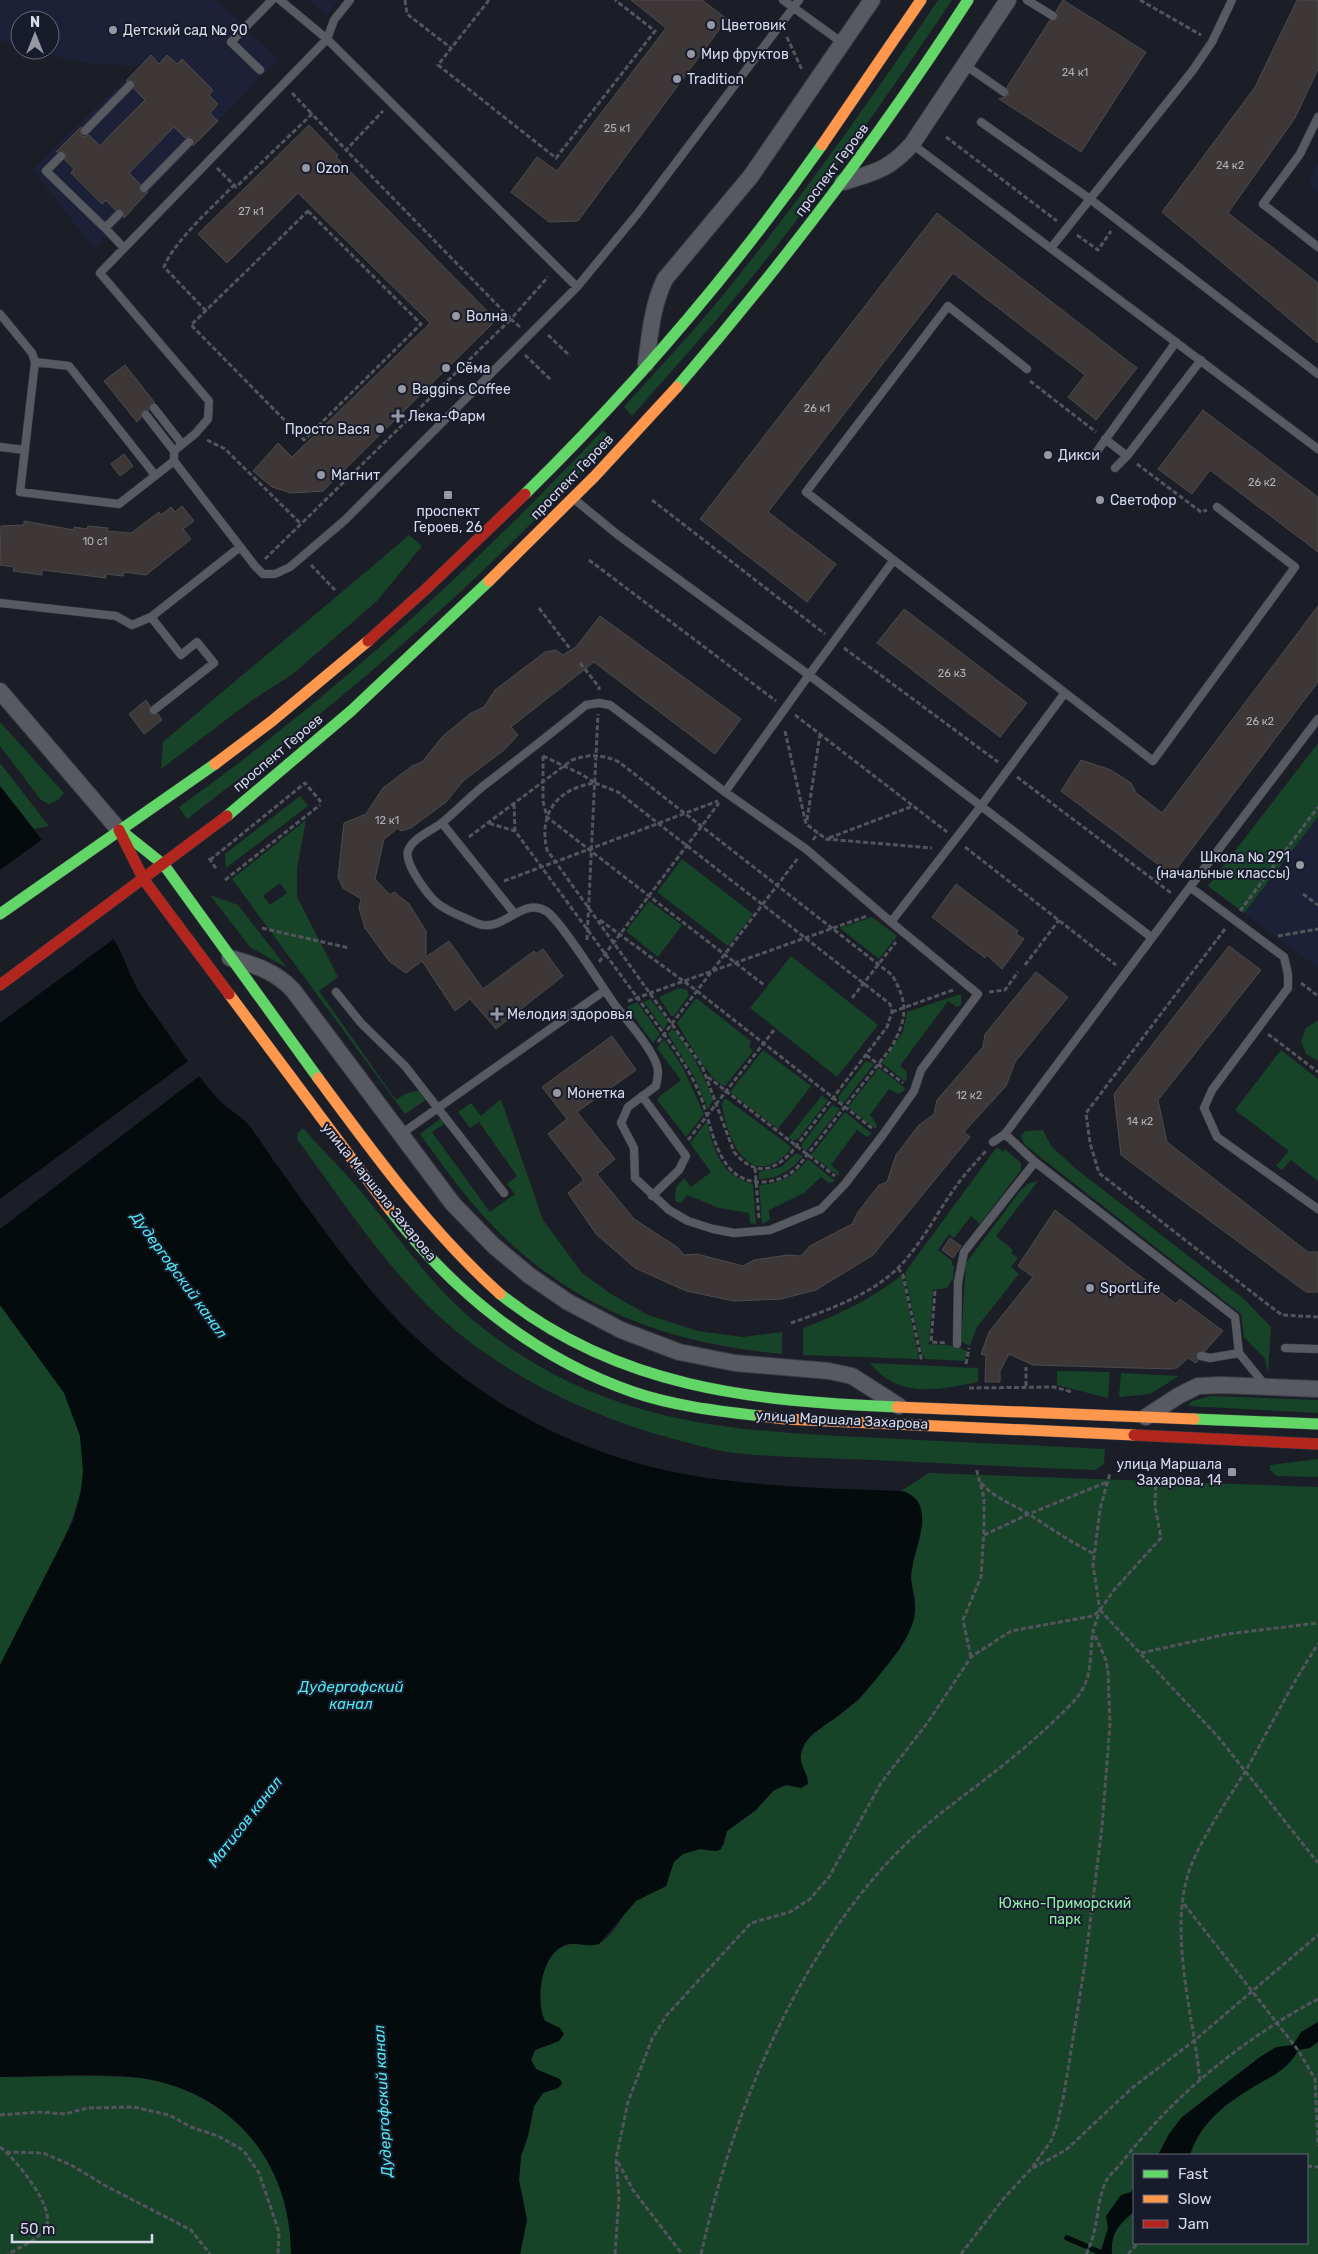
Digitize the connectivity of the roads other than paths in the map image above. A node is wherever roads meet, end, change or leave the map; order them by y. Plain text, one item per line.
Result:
1 (272, 0) edge
2 (280, 0) edge
3 (350, 0) edge
4 (783, 0) edge
5 (798, 0) edge
6 (872, 0) edge
7 (921, 0) edge
8 (968, 0) edge
9 (1008, 0) edge
10 (1026, 0) edge
11 (1232, 0) edge
12 (794, 8) junction
13 (1052, 16) dead end
14 (327, 39) junction
15 (844, 44) junction
16 (965, 65) junction
17 (260, 70) dead end
18 (130, 85) dead end
19 (1004, 92) dead end
20 (1318, 117) edge
21 (981, 122) dead end
22 (85, 131) dead end
23 (189, 142) dead end
24 (912, 144) junction
25 (60, 156) dead end
26 (843, 182) junction
27 (144, 188) dead end
28 (1090, 199) junction
29 (120, 214) dead end
30 (105, 228) junction
31 (1318, 246) edge
32 (124, 248) junction
33 (1051, 248) junction
34 (577, 286) junction
35 (1, 314) edge
36 (1176, 342) junction
37 (1201, 360) junction
38 (35, 362) junction
39 (646, 364) junction
40 (1027, 369) road end
41 (1318, 374) edge
42 (154, 408) dead end
43 (146, 415) dead end
44 (1105, 439) junction
45 (182, 444) junction
46 (0, 447) edge
47 (1318, 449) edge
48 (25, 450) junction
49 (174, 451) junction
50 (1095, 454) dead end
51 (1127, 456) junction
52 (174, 461) junction
53 (1115, 468) dead end
54 (155, 476) junction
55 (573, 498) junction
56 (1217, 508) road end
57 (240, 547) junction
58 (893, 561) junction
59 (0, 603) edge
60 (151, 617) junction
61 (809, 675) junction
62 (0, 691) edge
63 (1064, 694) junction
64 (154, 710) dead end
65 (1318, 719) edge
66 (725, 792) junction
67 (981, 806) junction
68 (442, 823) junction
69 (119, 830) junction
70 (164, 865) junction
71 (144, 880) junction
72 (1190, 887) junction
73 (514, 913) junction
74 (0, 914) edge
75 (891, 922) junction
76 (1152, 937) junction
77 (230, 958) junction
78 (0, 985) edge
79 (604, 991) junction
80 (336, 992) dead end
81 (642, 1096) junction
82 (440, 1108) junction
83 (401, 1134) junction
84 (1005, 1134) junction
85 (994, 1142) road end
86 (1035, 1162) junction
87 (504, 1193) dead end
88 (652, 1196) junction
89 (1318, 1209) edge
90 (957, 1344) dead end
91 (1285, 1348) dead end
92 (1318, 1349) edge
93 (1239, 1353) junction
94 (1201, 1356) dead end
95 (1266, 1387) junction
96 (1318, 1389) edge
97 (901, 1407) junction
98 (1146, 1417) junction
99 (1318, 1424) edge
100 (1318, 1444) edge

1 - 17 lane
2 - 14 lane
3 - 14 lane
4 - 12 lane
5 - 12 lane
6 - 15 street
7 - 39 street, проспект Героев
8 - 26 street, проспект Героев
9 - 16 street
10 - 13 lane
11 - 28 lane
12 - 15 lane
12 - 34 lane
14 - 32 lane
14 - 34 lane
15 - 39 street
16 - 19 lane
16 - 24 street
18 - 22 lane
20 - 31 lane
21 - 28 lane
23 - 27 lane
24 - 26 street
24 - 33 lane
25 - 30 lane
26 - 55 street, проспект Героев
28 - 33 lane
28 - 41 lane
29 - 30 lane
30 - 32 lane
32 - 45 lane
33 - 36 lane
34 - 57 lane
35 - 38 lane
36 - 37 lane
36 - 44 lane
37 - 47 lane
37 - 51 lane
38 - 48 lane
38 - 54 lane
39 - 69 street, проспект Героев
40 - 58 lane
42 - 45 lane
43 - 49 lane
44 - 50 lane
44 - 51 lane
45 - 49 lane
46 - 48 lane
48 - 54 lane
49 - 52 lane
51 - 53 lane
52 - 54 lane
52 - 57 lane
55 - 61 lane
55 - 70 street, проспект Героев
56 - 63 lane
57 - 60 lane
58 - 61 lane
58 - 63 lane
59 - 60 lane
60 - 64 lane
61 - 66 lane
61 - 67 lane
62 - 69 street, улица Маршала Захарова
63 - 67 lane
65 - 72 lane
66 - 68 lane
66 - 75 lane
67 - 75 lane
67 - 76 lane
68 - 73 lane
68 - 73 lane
69 - 70 street, улица Маршала Захарова
69 - 71 street, улица Маршала Захарова
69 - 74 street, проспект Героев
70 - 71 street, проспект Героев
70 - 77 street, улица Маршала Захарова
71 - 78 street, проспект Героев
71 - 100 street, улица Маршала Захарова
72 - 76 lane
72 - 89 lane
73 - 79 lane
75 - 88 lane
76 - 84 lane
77 - 83 street
77 - 97 street, улица Маршала Захарова
79 - 81 lane
79 - 82 lane
80 - 82 lane
81 - 88 lane
81 - 88 lane
82 - 83 lane
82 - 87 lane
83 - 97 street
84 - 85 lane
84 - 86 lane
86 - 90 lane
86 - 93 lane
91 - 92 lane
93 - 94 lane
93 - 95 lane
95 - 96 street
95 - 98 street
97 - 98 street, улица Маршала Захарова
98 - 99 street, улица Маршала Захарова

